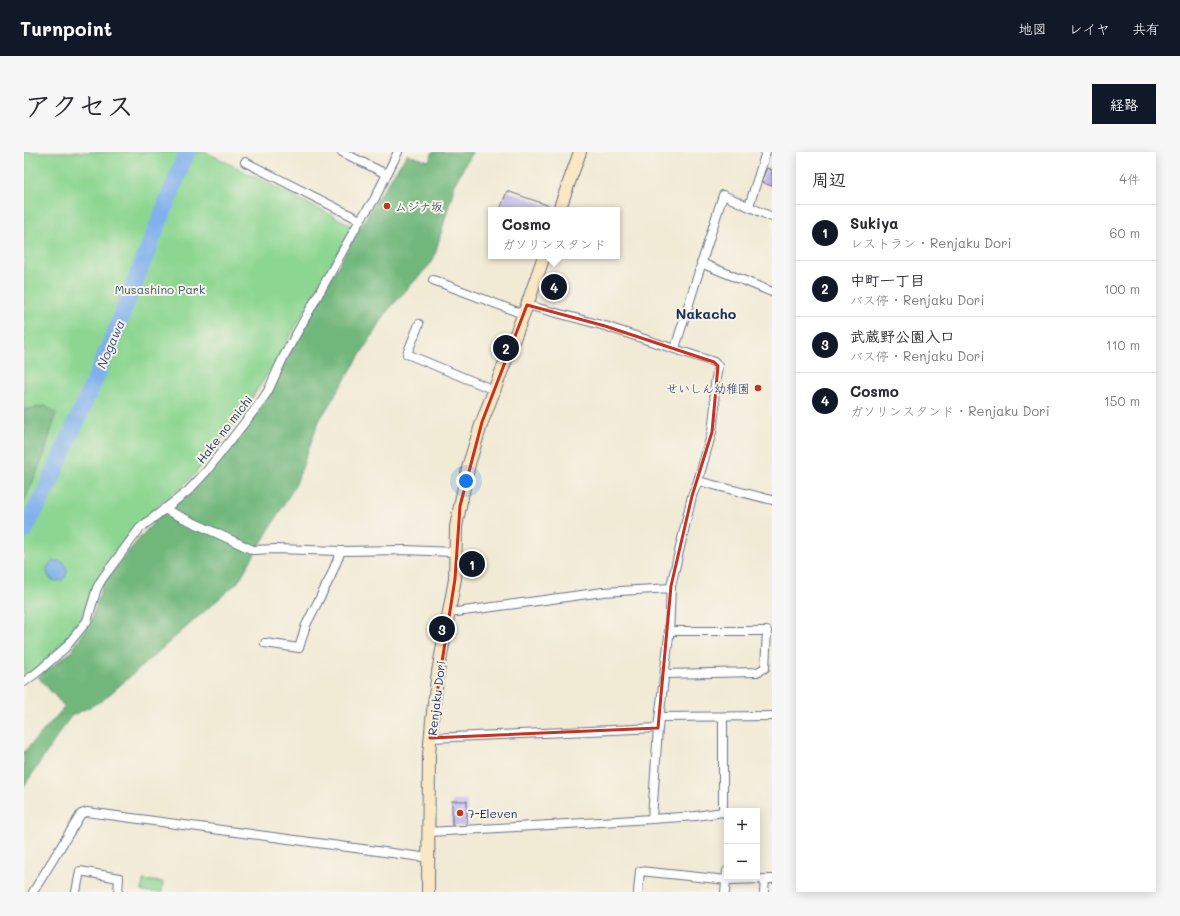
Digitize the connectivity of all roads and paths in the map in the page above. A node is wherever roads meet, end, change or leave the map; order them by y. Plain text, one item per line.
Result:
1 (342, 152) edge
2 (398, 152) edge
3 (580, 152) edge
4 (766, 152) edge
5 (245, 162) dead end
6 (386, 174) junction
7 (749, 206) junction
8 (561, 207) edge
9 (772, 217) edge
10 (360, 220) junction
11 (543, 259) edge
12 (701, 263) junction
13 (433, 280) dead end
14 (772, 292) edge
15 (525, 310) junction
16 (419, 324) dead end
17 (675, 348) junction
18 (494, 390) junction
19 (698, 481) junction
20 (772, 500) edge
21 (164, 509) junction
22 (341, 551) junction
23 (455, 552) junction
24 (671, 588) junction
25 (449, 614) junction
26 (669, 631) junction
27 (264, 643) dead end
28 (664, 674) junction
29 (24, 682) edge
30 (772, 716) edge
31 (723, 717) junction
32 (660, 718) junction
33 (658, 728) junction
34 (430, 738) junction
35 (725, 808) edge
36 (724, 813) edge
37 (652, 819) junction
38 (429, 832) junction
39 (428, 858) junction
40 (724, 880) edge
41 (726, 880) edge
42 (768, 880) edge
43 (34, 892) edge
44 (76, 892) edge
45 (118, 892) edge
46 (428, 892) edge
47 (638, 892) edge
48 (725, 892) edge
49 (764, 892) edge

1 - 6 street
2 - 6 street, Hake no michi
3 - 8 main road
4 - 7 street
5 - 10 street
6 - 10 street, Hake no michi
7 - 9 street
7 - 12 street
10 - 21 street, Hake no michi
11 - 15 main road, Renjaku Dori
12 - 14 street
12 - 17 street
13 - 15 street
15 - 17 street
15 - 18 main road, Renjaku Dori
16 - 18 street
17 - 19 street
18 - 23 main road, Renjaku Dori
19 - 20 street
19 - 24 street
21 - 22 street
21 - 29 street, Hake no michi
22 - 23 street
22 - 27 street
23 - 25 main road, Renjaku Dori
24 - 25 street
24 - 26 street
25 - 34 main road, Renjaku Dori
26 - 28 street
26 - 28 street
28 - 32 street
30 - 31 street
31 - 32 street
31 - 35 street
32 - 33 street
33 - 34 street
33 - 37 street
34 - 38 main road, Renjaku Dori
36 - 37 street
37 - 38 street
38 - 39 main road, Renjaku Dori
39 - 43 street
39 - 46 main road, Renjaku Dori
40 - 47 street
41 - 48 street
42 - 49 street
44 - 45 street

